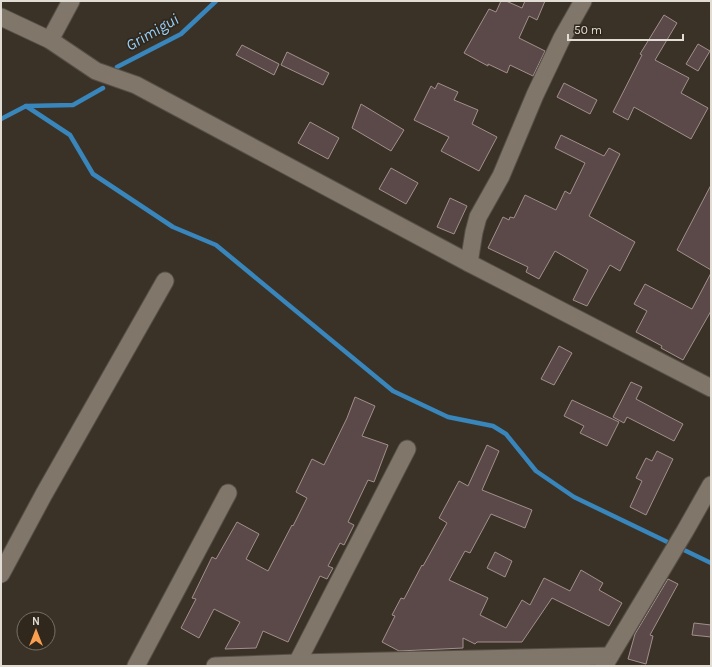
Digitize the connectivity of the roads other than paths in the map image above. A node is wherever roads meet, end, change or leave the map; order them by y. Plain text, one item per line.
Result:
1 (71, 1) edge
2 (583, 1) edge
3 (1, 18) edge
4 (50, 40) junction
5 (469, 263) junction
6 (165, 281) dead end
7 (711, 388) edge
8 (407, 449) dead end
9 (711, 485) edge
10 (228, 494) dead end
11 (1, 574) edge
12 (607, 661) edge
13 (296, 663) junction
14 (136, 666) edge
15 (215, 666) edge

1 - 4 street
2 - 5 street
3 - 4 street
4 - 5 street
5 - 7 street
6 - 11 street
8 - 13 street
9 - 12 street
10 - 14 street
12 - 13 street
13 - 15 street

